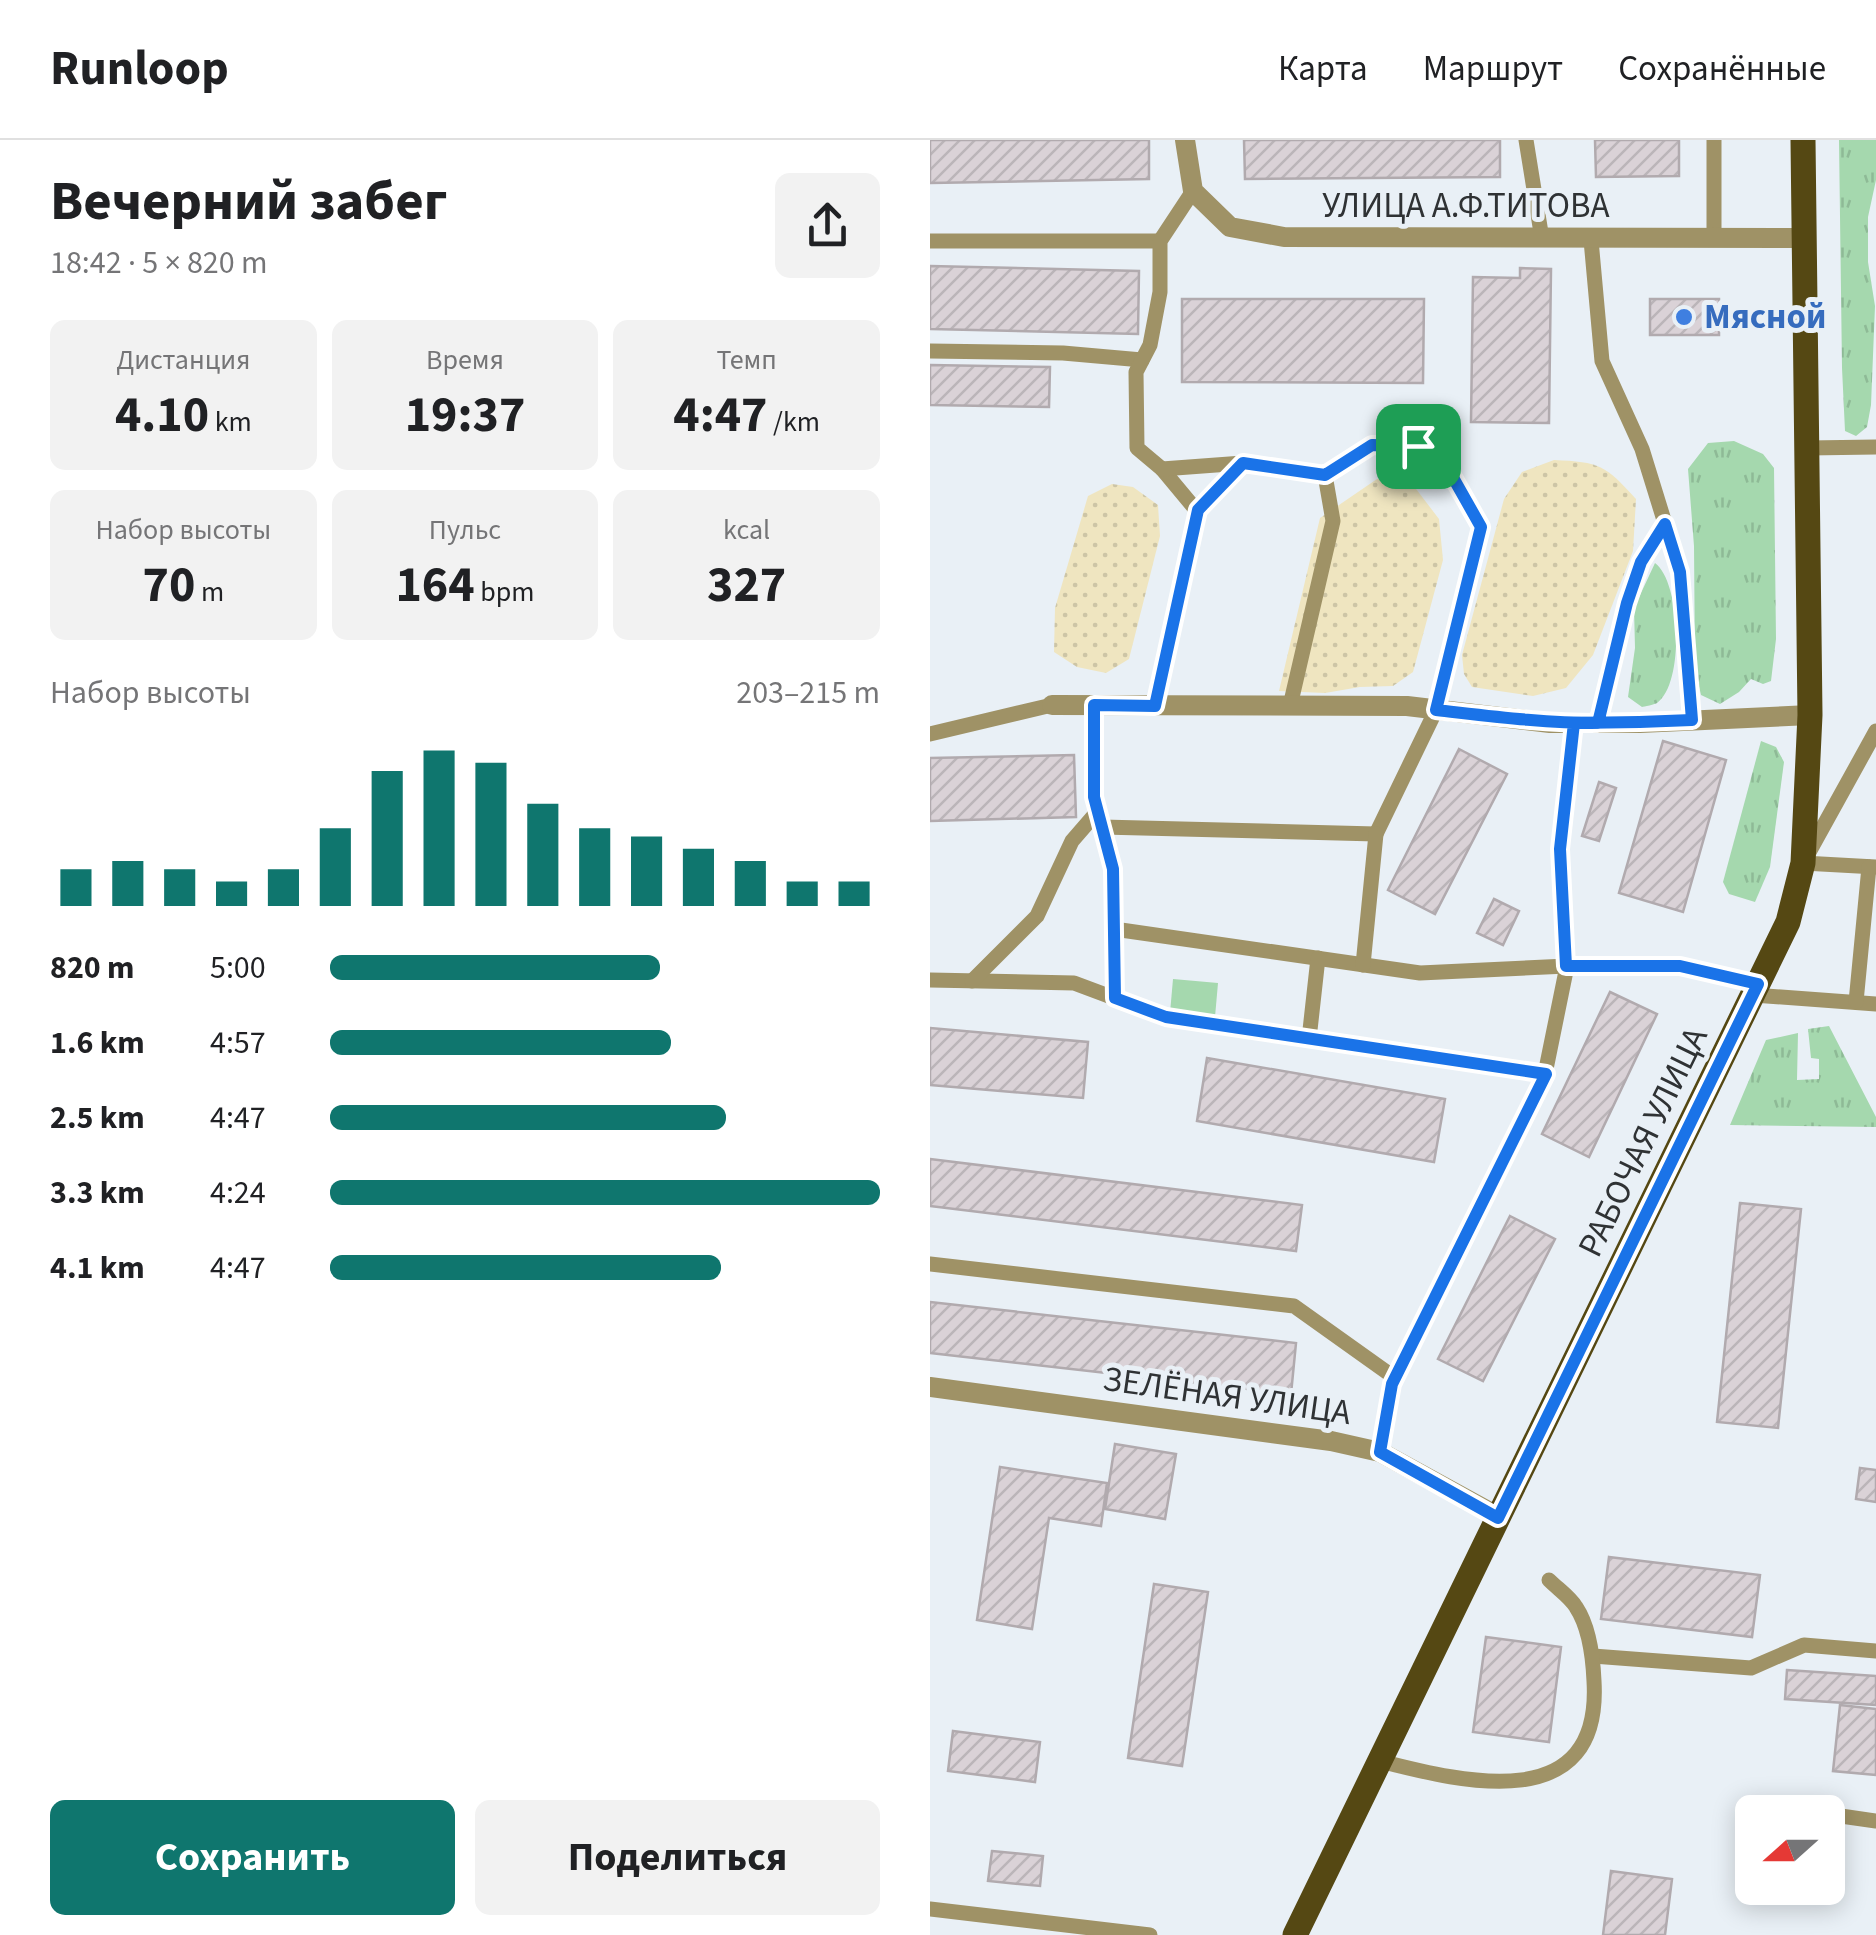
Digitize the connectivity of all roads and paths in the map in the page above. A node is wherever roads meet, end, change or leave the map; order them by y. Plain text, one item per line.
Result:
1 (1185, 140) edge
2 (1526, 140) edge
3 (1714, 140) edge
4 (1803, 140) edge
5 (1193, 191) junction
6 (1714, 238) junction
7 (1805, 238) junction
8 (1542, 239) junction
9 (1590, 240) junction
10 (930, 241) edge
11 (1160, 242) junction
12 (930, 350) edge
13 (1142, 360) junction
14 (1876, 447) edge
15 (1808, 448) junction
16 (1243, 463) junction
17 (1162, 469) junction
18 (1325, 475) junction
19 (1198, 510) junction
20 (1665, 524) junction
21 (1052, 705) joint
22 (1094, 705) junction
23 (1155, 706) junction
24 (1290, 706) junction
25 (1436, 710) junction
26 (1810, 716) junction
27 (1692, 720) junction
28 (1574, 723) junction
29 (1598, 723) junction
30 (1876, 731) edge
31 (930, 734) edge
32 (1100, 819) junction
33 (1376, 834) junction
34 (1803, 863) junction
35 (1872, 867) edge
36 (1114, 929) junction
37 (1318, 958) junction
38 (1363, 965) junction
39 (1566, 966) junction
40 (930, 980) edge
41 (972, 981) junction
42 (1756, 989) junction
43 (1115, 998) junction
44 (1856, 1002) junction
45 (1876, 1004) edge
46 (1309, 1038) junction
47 (1546, 1074) junction
48 (930, 1264) edge
49 (1395, 1378) junction
50 (930, 1386) edge
51 (1380, 1452) junction
52 (1498, 1518) junction
53 (1549, 1580) dead end
54 (1876, 1651) edge
55 (1593, 1656) junction
56 (1380, 1762) junction
57 (1845, 1817) edge
58 (1876, 1821) edge
59 (930, 1909) edge
60 (1300, 1933) edge
61 (1150, 1935) edge

1 - 5 street
2 - 8 lane
3 - 6 lane
4 - 7 main road, РАБОЧАЯ УЛИЦА
5 - 8 street, УЛИЦА А.Ф.ТИТОВА
5 - 11 lane
6 - 7 street, УЛИЦА А.Ф.ТИТОВА
6 - 9 street, УЛИЦА А.Ф.ТИТОВА
7 - 15 main road, РАБОЧАЯ УЛИЦА
8 - 9 street, УЛИЦА А.Ф.ТИТОВА
9 - 20 lane
10 - 11 lane
11 - 13 lane
12 - 13 lane
13 - 17 lane
14 - 15 lane
15 - 26 main road, РАБОЧАЯ УЛИЦА
16 - 17 lane
16 - 18 lane
16 - 19 lane
17 - 19 lane
18 - 24 lane
18 - 25 lane
19 - 23 lane
20 - 27 lane
20 - 29 lane
21 - 22 street
21 - 31 lane
22 - 23 street
22 - 32 lane
23 - 24 street
24 - 25 street
25 - 28 street
25 - 33 lane
26 - 27 street
26 - 34 main road, РАБОЧАЯ УЛИЦА
27 - 29 street
28 - 29 street
28 - 39 lane
30 - 34 lane
32 - 33 lane
32 - 36 lane
32 - 41 lane
33 - 38 lane
34 - 35 lane
34 - 42 main road, РАБОЧАЯ УЛИЦА
35 - 44 lane
36 - 37 lane
36 - 43 lane
37 - 38 lane
37 - 46 lane
38 - 39 lane
39 - 42 lane
39 - 47 lane
40 - 41 lane
41 - 43 lane
42 - 44 lane
42 - 52 main road, РАБОЧАЯ УЛИЦА
43 - 46 lane
44 - 45 lane
46 - 47 lane
47 - 49 lane
48 - 49 lane
49 - 51 lane
50 - 51 street, ЗЕЛЁНАЯ УЛИЦА
51 - 52 street, ЗЕЛЁНАЯ УЛИЦА
52 - 56 main road, РАБОЧАЯ УЛИЦА
53 - 55 lane
54 - 55 lane
55 - 56 lane
56 - 60 main road, РАБОЧАЯ УЛИЦА
57 - 58 lane
59 - 61 lane

